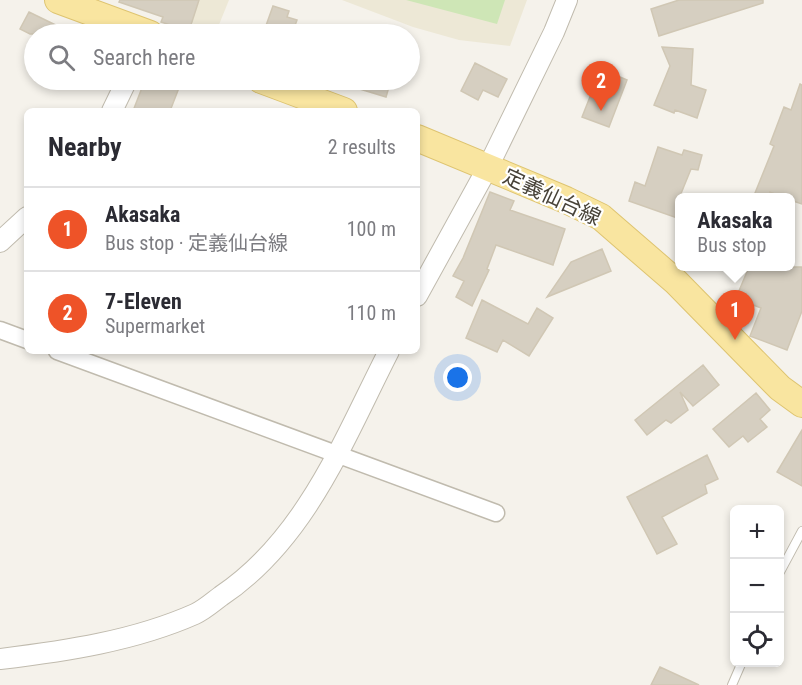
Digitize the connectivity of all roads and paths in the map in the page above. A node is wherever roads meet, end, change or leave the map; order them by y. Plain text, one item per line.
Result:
1 (58, 0) edge
2 (567, 0) edge
3 (121, 24) edge
4 (122, 90) edge
5 (288, 90) edge
6 (113, 108) edge
7 (336, 108) edge
8 (420, 139) edge
9 (488, 167) junction
10 (24, 220) edge
11 (0, 242) edge
12 (420, 291) edge
13 (0, 330) edge
14 (24, 339) edge
15 (65, 354) edge
16 (387, 354) edge
17 (802, 404) edge
18 (336, 455) junction
19 (496, 513) dead end
20 (802, 531) edge
21 (784, 565) edge
22 (0, 659) edge
23 (740, 667) edge
24 (732, 685) edge

1 - 3 main road
2 - 9 street
4 - 6 street
5 - 7 main road
8 - 9 main road, 定義仙台線
9 - 12 street
9 - 17 main road, 定義仙台線
10 - 11 street
13 - 14 street
15 - 18 street
16 - 18 street
18 - 19 street
18 - 22 street
20 - 21 lane
23 - 24 lane

